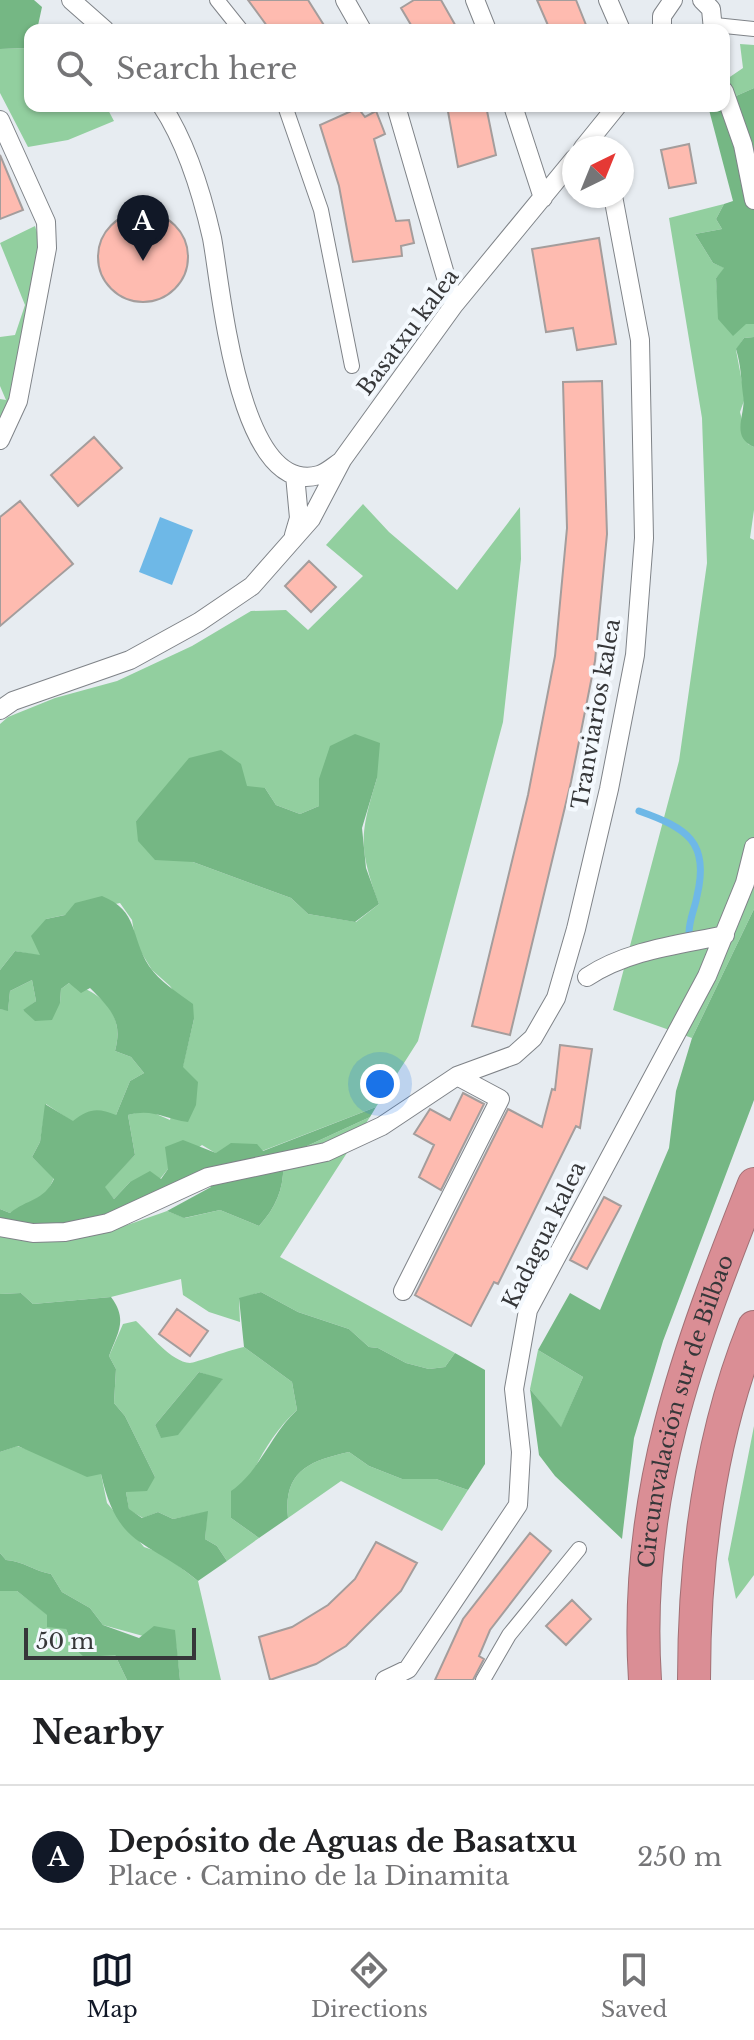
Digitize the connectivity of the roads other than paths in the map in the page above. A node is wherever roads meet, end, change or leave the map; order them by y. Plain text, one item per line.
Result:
1 (71, 0) edge
2 (217, 0) edge
3 (345, 0) edge
4 (475, 0) edge
5 (608, 0) edge
6 (702, 0) edge
7 (670, 1) edge
8 (98, 24) edge
9 (236, 24) edge
10 (359, 24) edge
11 (485, 24) edge
12 (618, 24) edge
13 (662, 24) edge
14 (714, 24) edge
15 (730, 29) edge
16 (754, 29) edge
17 (730, 108) edge
18 (165, 112) edge
19 (287, 112) edge
20 (398, 112) edge
21 (515, 112) edge
22 (613, 112) edge
23 (0, 120) edge
24 (596, 136) edge
25 (562, 174) edge
26 (543, 198) junction
27 (754, 200) edge
28 (615, 208) edge
29 (454, 305) junction
30 (352, 366) dead end
31 (0, 440) edge
32 (342, 460) junction
33 (295, 475) junction
34 (292, 541) junction
35 (0, 710) edge
36 (754, 847) edge
37 (725, 935) junction
38 (587, 977) dead end
39 (457, 1076) junction
40 (754, 1184) edge
41 (0, 1227) edge
42 (403, 1291) dead end
43 (754, 1327) edge
44 (579, 1549) dead end
45 (407, 1675) edge
46 (385, 1680) edge
47 (483, 1680) edge
48 (645, 1680) edge
49 (694, 1680) edge

1 - 8 street
2 - 9 street
3 - 10 street
4 - 11 street
5 - 12 street
6 - 14 street
7 - 13 street
15 - 16 street
17 - 27 street
18 - 33 street
19 - 30 street
20 - 29 street
21 - 26 street
22 - 24 street
23 - 31 street
25 - 26 street, Basatxu kalea
26 - 29 street, Basatxu kalea
28 - 39 street, Tranviarios kalea
29 - 32 street, Basatxu kalea
32 - 33 street
32 - 34 street, Basatxu kalea
33 - 34 street
34 - 35 street, Basatxu kalea
36 - 37 street, Kadagua kalea
37 - 38 street
37 - 45 street, Kadagua kalea
39 - 41 street
39 - 42 street
40 - 48 highway, Circunvalación sur de Bilbao
43 - 49 highway, Circunvalación sur de Bilbao
44 - 47 street
45 - 46 street, Kadagua kalea

